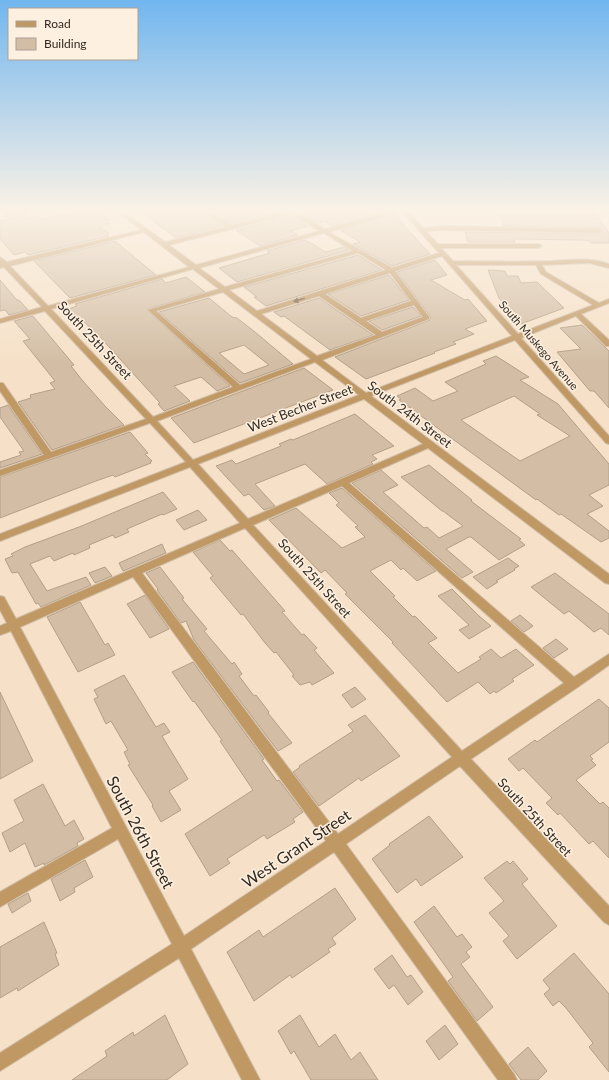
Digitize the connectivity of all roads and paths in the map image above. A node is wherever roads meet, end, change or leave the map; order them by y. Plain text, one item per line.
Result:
1 (188, 261) edge
2 (215, 261) edge
3 (323, 261) edge
4 (377, 261) edge
5 (419, 261) edge
6 (2, 263) edge
7 (452, 263) joint
8 (538, 263) junction
9 (609, 266) edge
10 (195, 267) junction
11 (391, 270) junction
12 (224, 290) junction
13 (319, 293) junction
14 (609, 300) edge
15 (415, 302) junction
16 (598, 305) junction
17 (45, 308) junction
18 (576, 313) junction
19 (256, 314) junction
20 (0, 320) edge
21 (360, 321) junction
22 (381, 335) junction
23 (518, 337) junction
24 (609, 344) edge
25 (316, 359) junction
26 (0, 386) edge
27 (240, 388) junction
28 (366, 396) junction
29 (151, 420) junction
30 (609, 441) edge
31 (430, 444) junction
32 (49, 456) junction
33 (192, 464) junction
34 (0, 474) edge
35 (344, 482) junction
36 (246, 524) junction
37 (0, 538) edge
38 (135, 572) junction
39 (609, 580) edge
40 (0, 600) edge
41 (14, 625) junction
42 (0, 631) edge
43 (609, 659) edge
44 (574, 684) junction
45 (461, 758) junction
46 (121, 830) junction
47 (336, 843) junction
48 (0, 900) edge
49 (609, 917) edge
50 (182, 947) junction
51 (0, 1063) edge
52 (251, 1080) edge
53 (508, 1080) edge

1 - 10 street, South 24th Street
2 - 10 street
3 - 12 street
4 - 11 street
5 - 11 street
6 - 17 street, South 25th Street
7 - 8 street
7 - 23 street, South Muskego Avenue
8 - 9 street
8 - 16 street
10 - 12 street, South 24th Street
10 - 17 street
11 - 13 street
11 - 15 street
12 - 19 street, South 24th Street
12 - 27 street
13 -> 19 street
13 - 21 street
14 - 16 street, West Becher Street
15 - 21 street
15 - 22 street
16 - 18 street, West Becher Street
17 - 20 street
17 - 29 street, South 25th Street
18 - 23 street, West Becher Street
18 - 24 street
19 - 25 street, South 24th Street
21 - 22 street
22 - 25 street
23 - 28 street, West Becher Street
23 - 30 street, South Muskego Avenue
25 - 27 street
25 - 28 street, South 24th Street
26 - 32 street
27 - 29 street
28 - 31 street, South 24th Street
28 - 33 street, West Becher Street
29 - 32 street
29 - 33 street, South 25th Street
31 - 35 street
31 - 39 street, South 24th Street
32 - 34 street
33 - 36 street, South 25th Street
33 - 37 street, West Becher Street
35 - 36 street
35 - 44 street
36 - 38 street
36 - 45 street, South 25th Street
38 - 41 street
38 - 47 street
40 - 41 street, South 26th Street
41 - 42 street
41 - 46 street, South 26th Street
43 - 44 street, West Grant Street
44 - 45 street, West Grant Street
45 - 47 street, West Grant Street
45 - 49 street, South 25th Street
46 - 48 street
46 - 50 street, South 26th Street
47 - 50 street, West Grant Street
47 - 53 street
50 - 51 street, West Grant Street
50 - 52 street, South 26th Street

